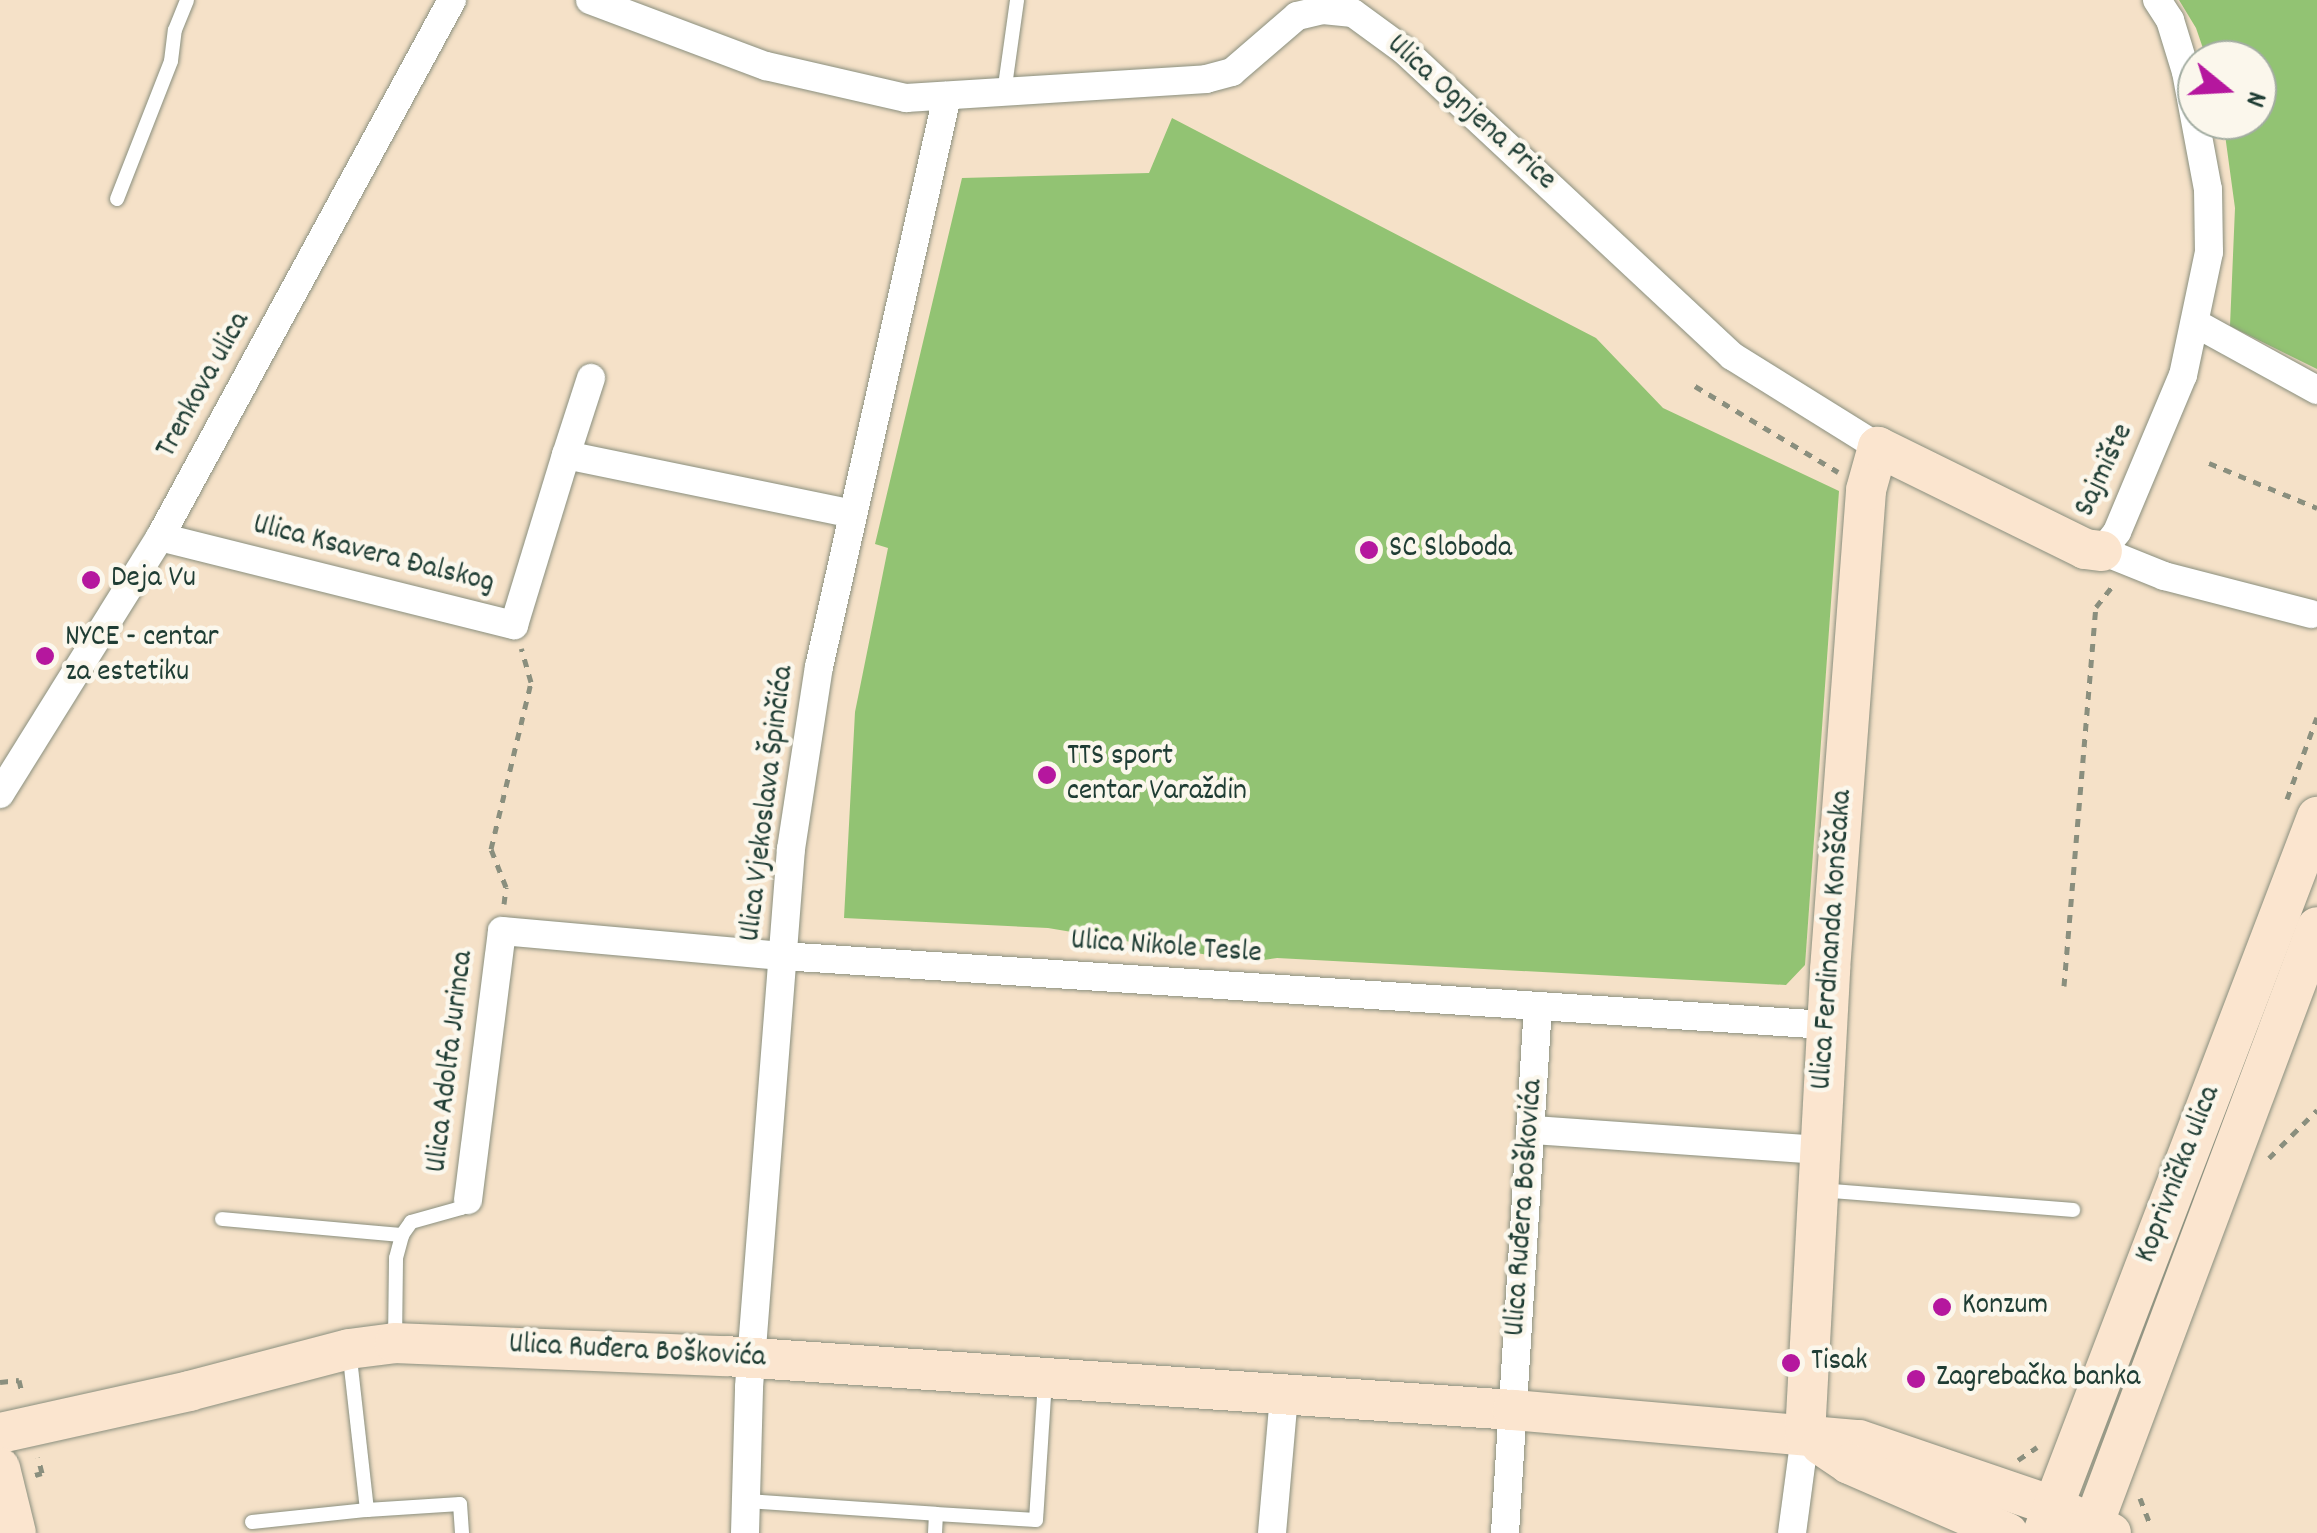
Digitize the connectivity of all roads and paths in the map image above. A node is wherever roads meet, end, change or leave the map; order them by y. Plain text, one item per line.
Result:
1 (187, 0) edge
2 (452, 0) edge
3 (590, 0) edge
4 (1016, 0) edge
5 (2157, 0) edge
6 (1294, 8) edge
7 (1004, 92) junction
8 (947, 96) junction
9 (117, 199) dead end
10 (2195, 323) junction
11 (591, 378) dead end
12 (2317, 390) edge
13 (1878, 447) junction
14 (566, 455) junction
15 (2209, 463) dead end
16 (2317, 508) edge
17 (853, 514) junction
18 (160, 537) junction
19 (2116, 557) junction
20 (2311, 614) dead end
21 (514, 625) junction
22 (0, 794) edge
23 (2317, 817) edge
24 (2317, 927) edge
25 (502, 932) junction
26 (782, 956) junction
27 (2064, 986) dead end
28 (1538, 1006) junction
29 (1826, 1025) junction
30 (2317, 1110) edge
31 (1533, 1130) junction
32 (1820, 1150) junction
33 (2266, 1160) dead end
34 (1818, 1190) junction
35 (468, 1200) joint
36 (2073, 1210) dead end
37 (222, 1218) dead end
38 (402, 1235) junction
39 (395, 1343) junction
40 (349, 1349) junction
41 (751, 1358) junction
42 (1045, 1378) junction
43 (1284, 1395) junction
44 (1514, 1410) junction
45 (0, 1433) edge
46 (1805, 1435) junction
47 (2041, 1442) dead end
48 (2015, 1461) dead end
49 (0, 1468) edge
50 (2142, 1488) dead end
51 (747, 1501) junction
52 (368, 1510) junction
53 (936, 1514) junction
54 (2048, 1520) edge
55 (252, 1522) dead end
56 (2150, 1524) dead end
57 (2098, 1530) edge
58 (16, 1533) edge
59 (462, 1533) edge
60 (745, 1533) edge
61 (935, 1533) edge
62 (1272, 1533) edge
63 (1505, 1533) edge
64 (1792, 1533) edge
65 (2008, 1533) edge

1 - 9 lane
2 - 18 street, Trenkova ulica
3 - 8 street, Ulica Ognjena Price
4 - 7 lane
5 - 10 street, Sajmište
6 - 7 street, Ulica Ognjena Price
6 - 13 street, Ulica Ognjena Price
7 - 8 street, Ulica Ognjena Price
8 - 17 street, Ulica Vjekoslava Špinčića
10 - 12 street
10 - 19 street, Sajmište
11 - 14 street, Ulica Ksavera Đalskog
13 - 19 street, Ulica Ognjena Price
13 - 29 street, Ulica Ferdinanda Konščaka
14 - 17 street
14 - 21 street, Ulica Ksavera Đalskog
15 - 16 path
17 - 26 street, Ulica Vjekoslava Špinčića
18 - 21 street, Ulica Ksavera Đalskog
18 - 22 street, Trenkova ulica
19 - 20 street
19 - 27 path
21 - 25 path
23 - 54 street, Koprivnička ulica
24 - 57 street, Koprivnička ulica
25 - 26 street, Ulica Nikole Tesle
25 - 35 street, Ulica Adolfa Jurinca
26 - 28 street, Ulica Nikole Tesle
26 - 41 street, Ulica Vjekoslava Špinčića
28 - 29 street, Ulica Nikole Tesle
28 - 31 street, Ulica Ruđera Boškovića
29 - 32 street, Ulica Ferdinanda Konščaka
30 - 33 path
31 - 32 street
31 - 44 street, Ulica Ruđera Boškovića
32 - 34 street, Ulica Ferdinanda Konščaka
34 - 36 lane
34 - 46 street, Ulica Ferdinanda Konščaka
35 - 38 lane
37 - 38 lane
38 - 39 lane
39 - 40 street, Ulica Ruđera Boškovića
39 - 41 street, Ulica Ruđera Boškovića
40 - 45 street, Ulica Ruđera Boškovića
40 - 52 lane
41 - 42 street, Ulica Ruđera Boškovića
41 - 51 street, Ulica Vjekoslava Špinčića
42 - 43 street, Ulica Ruđera Boškovića
42 - 53 lane
43 - 44 street, Ulica Ruđera Boškovića
43 - 62 street
44 - 46 street, Ulica Ruđera Boškovića
44 - 63 street, Ulica Ruđera Boškovića
46 - 54 street, Ulica Ruđera Boškovića
46 - 64 street
46 - 65 street, Ulica Ruđera Boškovića
47 - 48 path
49 - 58 street
50 - 56 path
51 - 53 lane
51 - 60 street, Ulica Vjekoslava Špinčića
52 - 55 lane
52 - 59 lane
53 - 61 lane
54 - 57 street, Ulica Ruđera Boškovića

